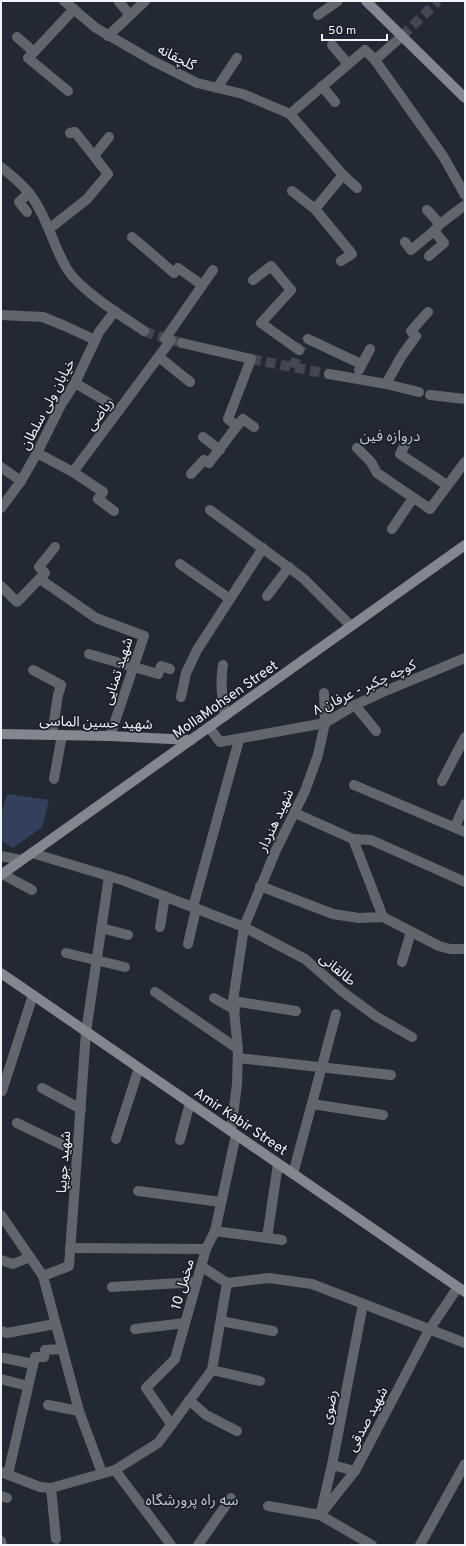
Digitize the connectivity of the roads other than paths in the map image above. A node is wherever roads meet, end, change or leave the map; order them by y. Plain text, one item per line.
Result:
1 (64, 1) edge
2 (121, 1) edge
3 (145, 1) edge
4 (338, 1) edge
5 (366, 1) edge
6 (74, 9) junction
7 (130, 15) junction
8 (318, 15) dead end
9 (108, 36) junction
10 (402, 36) junction
11 (17, 37) dead end
12 (332, 45) dead end
13 (34, 52) junction
14 (237, 58) dead end
15 (375, 60) junction
16 (348, 64) junction
17 (322, 86) junction
18 (217, 88) junction
19 (68, 91) dead end
20 (465, 98) edge
21 (335, 102) dead end
22 (290, 114) junction
23 (70, 133) dead end
24 (109, 137) dead end
25 (94, 156) junction
26 (3, 173) edge
27 (343, 175) junction
28 (357, 188) dead end
29 (292, 191) dead end
30 (29, 193) junction
31 (465, 195) edge
32 (465, 205) edge
33 (314, 209) junction
34 (427, 210) dead end
35 (26, 212) dead end
36 (437, 228) junction
37 (48, 229) junction
38 (132, 237) dead end
39 (405, 242) dead end
40 (429, 256) dead end
41 (341, 261) dead end
42 (213, 270) dead end
43 (253, 280) dead end
44 (202, 285) junction
45 (115, 312) junction
46 (428, 312) dead end
47 (1, 315) edge
48 (144, 331) tunnel mouth
49 (308, 339) dead end
50 (95, 340) junction
51 (182, 343) tunnel mouth
52 (370, 349) dead end
53 (299, 350) dead end
54 (159, 357) junction
55 (361, 364) junction
56 (329, 374) tunnel mouth
57 (355, 379) junction
58 (190, 382) dead end
59 (75, 383) junction
60 (386, 384) junction
61 (419, 392) dead end
62 (430, 395) dead end
63 (465, 399) edge
64 (109, 403) dead end
65 (237, 426) junction
66 (254, 427) dead end
67 (203, 437) dead end
68 (406, 443) dead end
69 (357, 448) dead end
70 (220, 450) junction
71 (37, 452) junction
72 (465, 462) edge
73 (1, 467) edge
74 (73, 472) junction
75 (191, 474) dead end
76 (21, 481) junction
77 (447, 485) junction
78 (413, 498) junction
79 (1, 508) edge
80 (210, 510) dead end
81 (114, 511) dead end
82 (392, 529) dead end
83 (465, 545) edge
84 (55, 547) dead end
85 (263, 548) junction
86 (180, 564) dead end
87 (289, 567) junction
88 (40, 579) junction
89 (1, 586) edge
90 (268, 596) dead end
91 (230, 599) junction
92 (351, 626) junction
93 (89, 654) dead end
94 (465, 658) edge
95 (223, 665) dead end
96 (134, 668) junction
97 (33, 670) dead end
98 (170, 670) dead end
99 (324, 693) dead end
100 (181, 697) dead end
101 (355, 705) junction
102 (225, 716) junction
103 (325, 723) junction
104 (209, 727) junction
105 (376, 731) dead end
106 (1, 734) edge
107 (57, 734) junction
108 (110, 736) junction
109 (465, 737) edge
110 (191, 740) junction
111 (239, 740) junction
112 (54, 780) dead end
113 (442, 781) dead end
114 (354, 785) dead end
115 (465, 804) edge
116 (295, 814) junction
117 (455, 827) junction
118 (465, 832) edge
119 (353, 839) junction
120 (32, 853) junction
121 (1, 856) edge
122 (21, 860) junction
123 (2, 874) edge
124 (109, 876) junction
125 (465, 882) edge
126 (260, 886) junction
127 (32, 890) dead end
128 (165, 896) junction
129 (195, 908) junction
130 (383, 917) junction
131 (160, 927) dead end
132 (244, 927) junction
133 (101, 928) junction
134 (411, 932) junction
135 (128, 935) dead end
136 (188, 944) dead end
137 (465, 949) edge
138 (66, 953) dead end
139 (96, 959) junction
140 (402, 962) dead end
141 (125, 967) dead end
142 (1, 973) edge
143 (156, 992) dead end
144 (33, 995) junction
145 (214, 998) dead end
146 (234, 1005) junction
147 (296, 1011) dead end
148 (336, 1014) dead end
149 (86, 1032) junction
150 (412, 1037) dead end
151 (238, 1053) junction
152 (322, 1067) junction
153 (139, 1068) junction
154 (391, 1075) dead end
155 (42, 1088) dead end
156 (2, 1091) dead end
157 (190, 1103) junction
158 (312, 1104) junction
159 (81, 1109) junction
160 (383, 1115) dead end
161 (16, 1124) dead end
162 (234, 1133) junction
163 (116, 1139) dead end
164 (180, 1140) dead end
165 (77, 1152) junction
166 (278, 1164) junction
167 (293, 1174) junction
168 (138, 1191) dead end
169 (221, 1202) junction
170 (1, 1215) edge
171 (215, 1231) junction
172 (267, 1238) junction
173 (282, 1240) dead end
174 (70, 1248) junction
175 (206, 1249) junction
176 (30, 1257) junction
177 (1, 1260) edge
178 (201, 1266) junction
179 (43, 1276) junction
180 (197, 1282) junction
181 (228, 1283) junction
182 (112, 1287) dead end
183 (461, 1290) edge
184 (363, 1304) junction
185 (221, 1322) junction
186 (55, 1324) junction
187 (185, 1324) junction
188 (135, 1329) dead end
189 (1, 1330) edge
190 (430, 1330) junction
191 (273, 1331) dead end
192 (465, 1343) edge
193 (62, 1349) junction
194 (4, 1358) dead end
195 (33, 1364) junction
196 (212, 1370) junction
197 (1, 1380) edge
198 (260, 1381) dead end
199 (28, 1386) junction
200 (189, 1400) junction
201 (48, 1405) dead end
202 (79, 1411) junction
203 (171, 1424) junction
204 (237, 1431) dead end
205 (465, 1464) edge
206 (332, 1465) junction
207 (115, 1470) junction
208 (355, 1471) junction
209 (4, 1473) edge
210 (102, 1473) junction
211 (51, 1488) junction
212 (230, 1498) dead end
213 (268, 1506) dead end
214 (320, 1515) junction
215 (355, 1535) junction
216 (56, 1539) dead end
217 (1, 1541) edge
218 (2, 1545) edge
219 (171, 1545) edge
220 (198, 1545) edge
221 (350, 1545) edge
222 (372, 1545) edge
223 (420, 1545) edge

1 - 6 street, گلچقانه
2 - 7 street
3 - 7 street
4 - 8 street
5 - 10 main road
6 - 9 street, گلچقانه
6 - 13 street
7 - 9 street
9 - 18 street, گلچقانه
10 - 15 street
10 - 20 main road
11 - 13 street
12 - 16 street
13 - 19 street
14 - 18 street
15 - 16 street
15 - 31 street
16 - 17 street
17 - 21 street
17 - 22 street
18 - 22 street, گلچقانه
22 - 27 street
23 - 25 street
24 - 25 street
25 - 37 street
26 - 30 street
27 - 28 street
27 - 33 street
29 - 33 street
30 - 35 street
30 - 37 street
32 - 36 street
33 - 41 street
34 - 36 street
36 - 39 street
36 - 40 street
37 - 45 street
38 - 44 street
42 - 44 street, ریاضی
43 - 53 street
44 - 54 street, ریاضی
45 - 48 street
45 - 50 street, خیابان ولی سلطان
46 - 60 street
47 - 50 street
49 - 55 street
50 - 59 street, خیابان ولی سلطان
51 - 65 street
52 - 55 street
54 - 58 street
54 - 74 street, ریاضی
55 - 57 street
56 - 57 street
57 - 60 street
59 - 64 street
59 - 71 street, خیابان ولی سلطان
60 - 61 street
62 - 63 street
65 - 66 street
65 - 70 street
67 - 70 street
68 - 77 street
69 - 78 street
70 - 75 street
71 - 74 street
71 - 76 street, خیابان ولی سلطان
72 - 77 street
73 - 76 street
74 - 81 street
76 - 79 street, خیابان ولی سلطان
77 - 78 street
78 - 82 street
80 - 85 street
83 - 92 main road, MollaMohsen Street
84 - 88 street
85 - 87 street
85 - 91 street
86 - 91 street
87 - 90 street
87 - 92 street
88 - 89 street
88 - 96 street, شهید تمنایی
91 - 100 street
92 - 102 main road, MollaMohsen Street
93 - 96 street
94 - 101 street, کوچه چکبر - عرفان ۸
95 - 102 street
96 - 98 street
96 - 108 street, شهید تمنایی
97 - 107 street
99 - 103 street, شهید هنردار
101 - 103 street, کوچه چکبر - عرفان ۸
101 - 105 street
102 - 104 main road, MollaMohsen Street
103 - 111 street, کوچه چکبر - عرفان ۸
103 - 116 street, شهید هنردار
104 - 110 main road, MollaMohsen Street
104 - 111 street, کوچه چکبر - عرفان ۸
106 - 107 main road, شهید حسین الماسی
107 - 108 main road, شهید حسین الماسی
107 - 112 street
108 - 110 main road, شهید حسین الماسی
109 - 113 street
110 - 120 main road, MollaMohsen Street
111 - 129 street
114 - 117 street
115 - 117 street
116 - 119 street
116 - 126 street, شهید هنردار
117 - 118 street
119 - 125 street
119 - 130 street
120 - 122 main road, MollaMohsen Street
120 - 124 street, طالقانی
121 - 122 street
122 - 123 main road, MollaMohsen Street
123 - 127 street
124 - 128 street, طالقانی
124 - 133 street, شهید جویپا
126 - 130 street
126 - 132 street, شهید هنردار
128 - 129 street, طالقانی
128 - 131 street
129 - 132 street, طالقانی
129 - 136 street
130 - 134 street
132 - 146 street, شهید هنردار
132 - 150 street, طالقانی
133 - 135 street
133 - 139 street, شهید جویپا
134 - 137 street
134 - 140 street
138 - 139 street
139 - 141 street
139 - 149 street, شهید جویپا
142 - 144 main road, Amir Kabir Street
143 - 151 street
144 - 149 main road, Amir Kabir Street
144 - 156 street
145 - 146 street
146 - 147 street
146 - 151 street, شهید هنردار
148 - 152 street
149 - 153 main road, Amir Kabir Street
149 - 159 street, شهید جویپا
151 - 152 street
151 - 162 street, مخمل 10
152 - 154 street
152 - 158 street
153 - 157 main road, Amir Kabir Street
153 - 163 street
155 - 159 street
157 - 162 main road, Amir Kabir Street
157 - 164 street
158 - 160 street
158 - 167 street
159 - 165 street, شهید جویپا
161 - 165 street
162 - 166 main road, Amir Kabir Street
162 - 169 street, مخمل 10
165 - 174 street, شهید جویپا
166 - 167 main road, Amir Kabir Street
166 - 172 street
167 - 183 main road, Amir Kabir Street
168 - 169 street
169 - 171 street, مخمل 10
170 - 176 street
171 - 172 street
171 - 175 street, مخمل 10
172 - 173 street
174 - 175 street
174 - 179 street, شهید جویپا
175 - 178 street, مخمل 10
176 - 177 street
176 - 179 street
178 - 180 street, مخمل 10
178 - 181 street
179 - 186 street
180 - 182 street
180 - 187 street, مخمل 10
181 - 184 street
181 - 185 street
183 - 190 street, شهید صدقی
184 - 190 street
184 - 206 street, رضوی
185 - 191 street
185 - 196 street
186 - 189 street
186 - 193 street
187 - 188 street
187 - 203 street, مخمل 10
190 - 192 street
190 - 208 street, شهید صدقی
193 - 195 street
193 - 202 street
194 - 195 street
195 - 199 street
196 - 198 street
196 - 200 street
197 - 199 street
199 - 209 street
200 - 203 street
200 - 204 street
201 - 202 street
202 - 210 street
203 - 207 street
205 - 223 street
206 - 208 street
206 - 214 street, رضوی
207 - 210 street
207 - 219 street
208 - 214 street, شهید صدقی
209 - 211 street
210 - 211 street
211 - 216 street
212 - 220 street
213 - 214 street
214 - 215 street
215 - 221 street
215 - 222 street
217 - 218 street

